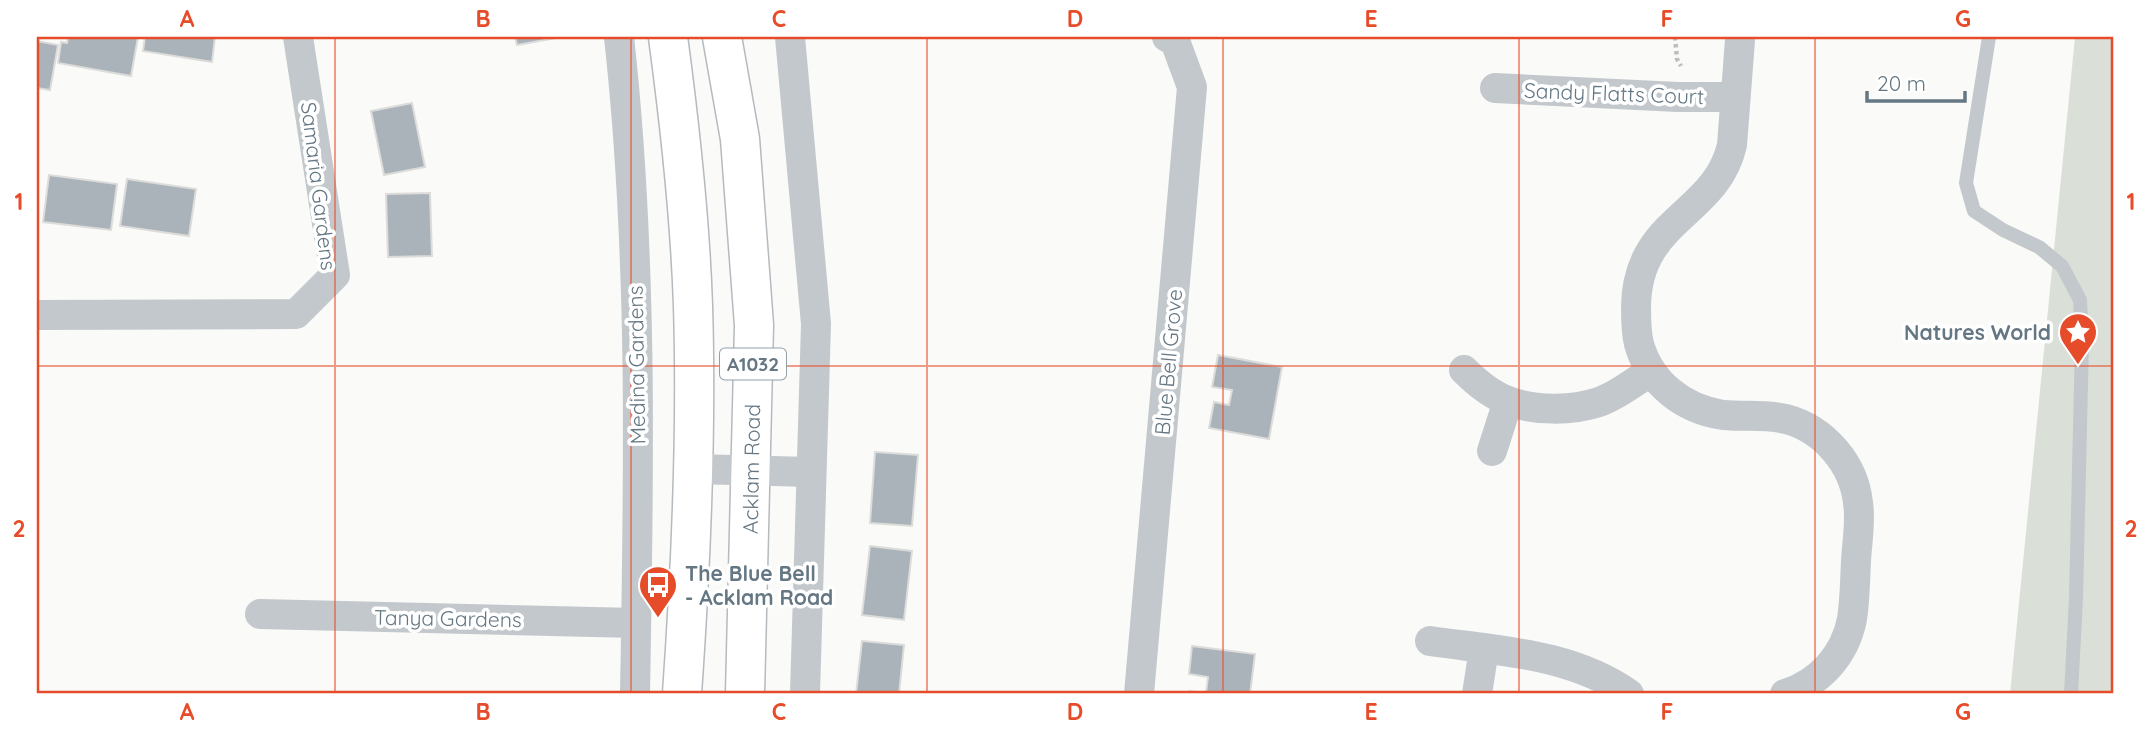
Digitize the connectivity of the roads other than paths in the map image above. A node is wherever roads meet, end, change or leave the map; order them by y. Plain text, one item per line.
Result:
1 (298, 37) edge
2 (618, 37) edge
3 (668, 37) edge
4 (722, 37) edge
5 (790, 37) edge
6 (1167, 37) edge
7 (1989, 37) edge
8 (1740, 40) dead end
9 (1495, 88) dead end
10 (1734, 97) junction
11 (37, 315) edge
12 (1464, 370) dead end
13 (1650, 372) junction
14 (1508, 401) junction
15 (1492, 451) dead end
16 (692, 469) junction
17 (752, 469) junction
18 (811, 472) junction
19 (260, 614) dead end
20 (636, 623) junction
21 (1430, 641) dead end
22 (1485, 649) junction
23 (635, 694) edge
24 (682, 694) edge
25 (745, 694) edge
26 (805, 694) edge
27 (1139, 694) edge
28 (1477, 694) edge
29 (1629, 694) edge
30 (1786, 694) edge
31 (2071, 694) edge

1 - 11 street, Samaria Gardens
2 - 20 street, Medina Gardens
3 - 16 main road, A1032
4 - 17 main road, Acklam Road / A1032
5 - 18 street
6 - 27 street, Blue Bell Grove
7 - 31 lane
8 - 10 street
9 - 10 street, Sandy Flatts Court
10 - 13 street
12 - 14 street
13 - 14 street
13 - 30 street
14 - 15 street
16 - 17 street
16 - 24 main road, A1032
17 - 18 street
17 - 25 main road, Acklam Road / A1032
18 - 26 street
19 - 20 street, Tanya Gardens
20 - 23 street, Medina Gardens
21 - 22 street
22 - 28 street
22 - 29 street

